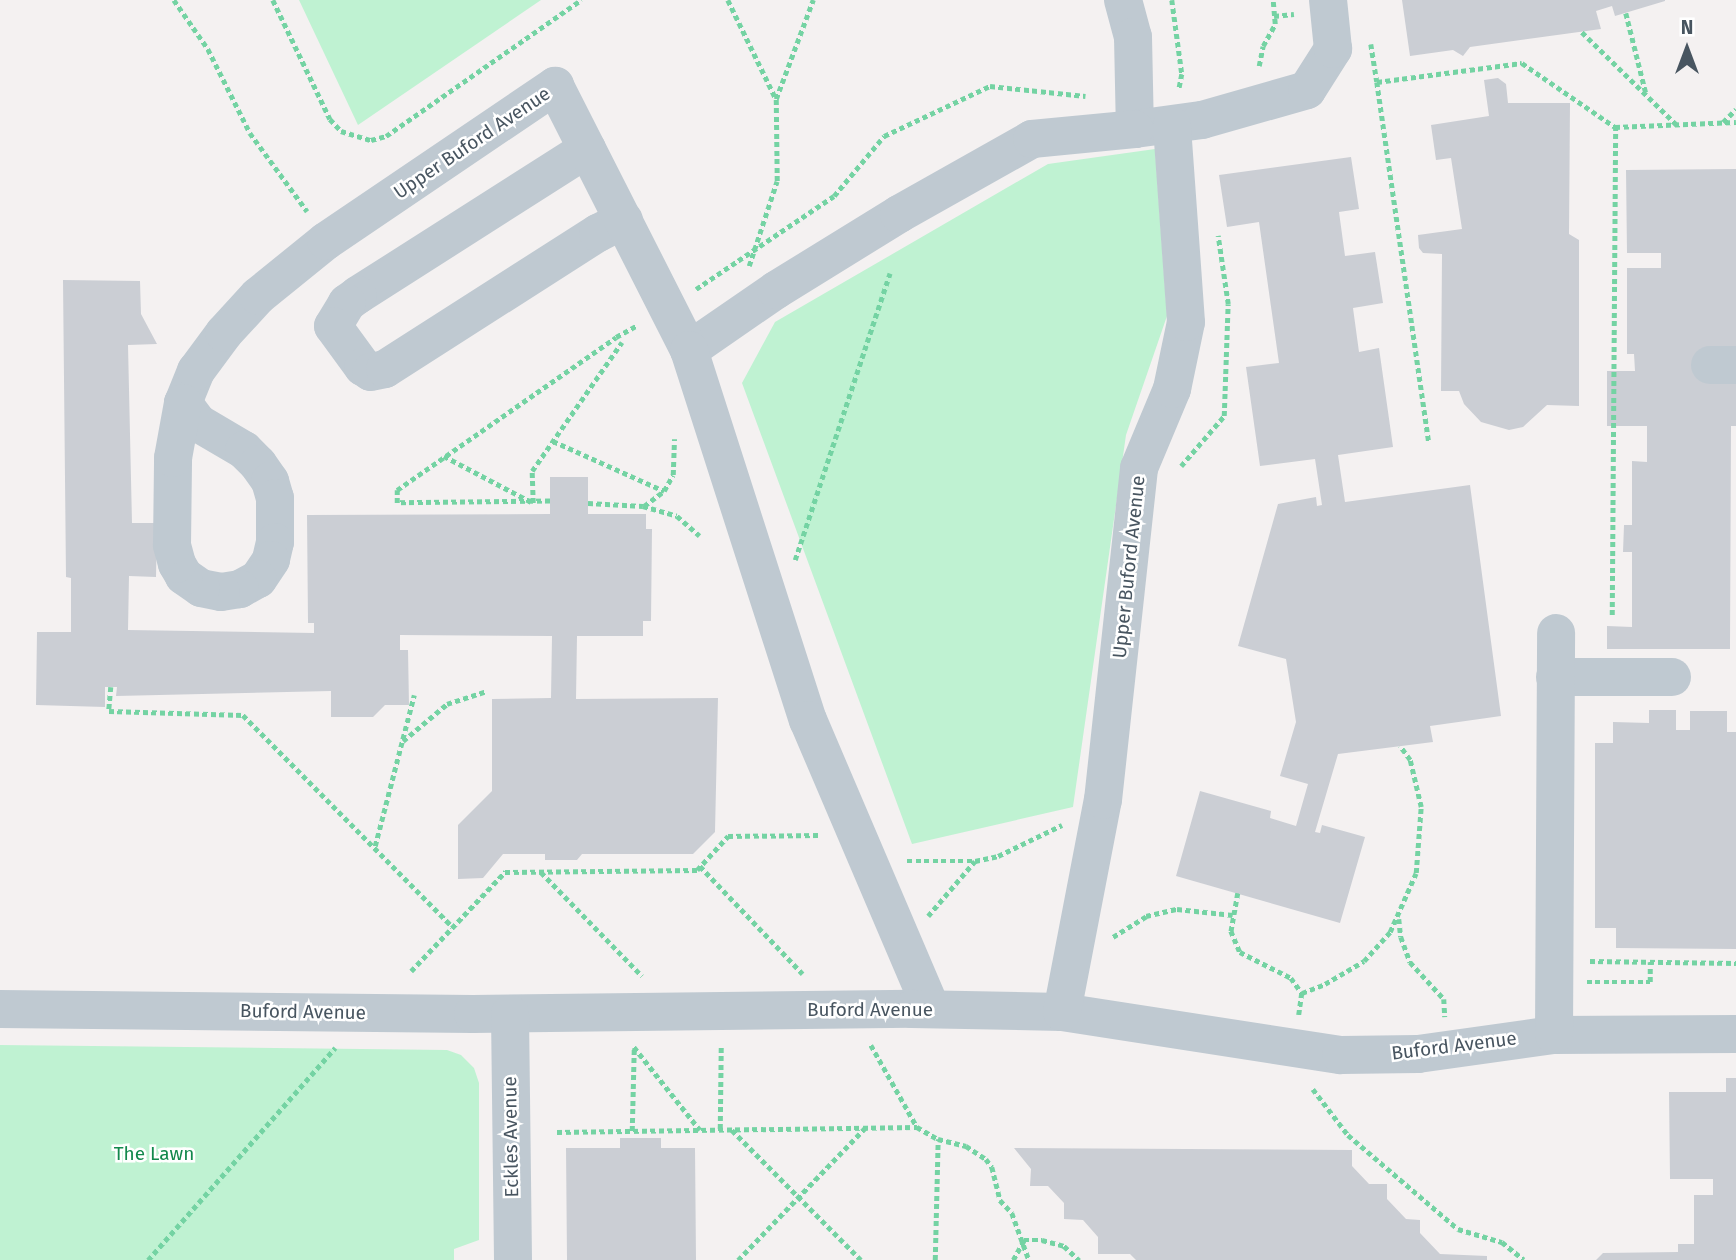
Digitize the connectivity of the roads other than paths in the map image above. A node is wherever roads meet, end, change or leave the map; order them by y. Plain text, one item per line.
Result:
1 (1123, 0) edge
2 (1328, 0) edge
3 (1154, 127) junction
4 (587, 149) junction
5 (624, 220) junction
6 (689, 349) junction
7 (183, 403) dead end
8 (1556, 633) dead end
9 (1555, 677) junction
10 (1672, 677) dead end
11 (0, 1009) edge
12 (931, 1009) junction
13 (1062, 1012) junction
14 (510, 1014) junction
15 (1736, 1034) edge
16 (1554, 1035) junction
17 (513, 1260) edge

1 - 3 street, Upper Buford Avenue
2 - 3 street
3 - 6 street
3 - 13 street, Upper Buford Avenue
4 - 5 street, Upper Buford Avenue
4 - 5 street
4 - 7 street, Upper Buford Avenue
5 - 6 street, Upper Buford Avenue
6 - 12 street, Upper Buford Avenue
8 - 9 street
9 - 10 street
9 - 16 street
11 - 14 street, Buford Avenue
12 - 13 street, Buford Avenue
12 - 14 street, Buford Avenue
13 - 16 street, Buford Avenue
14 - 17 street, Eckles Avenue
15 - 16 street, Buford Avenue

